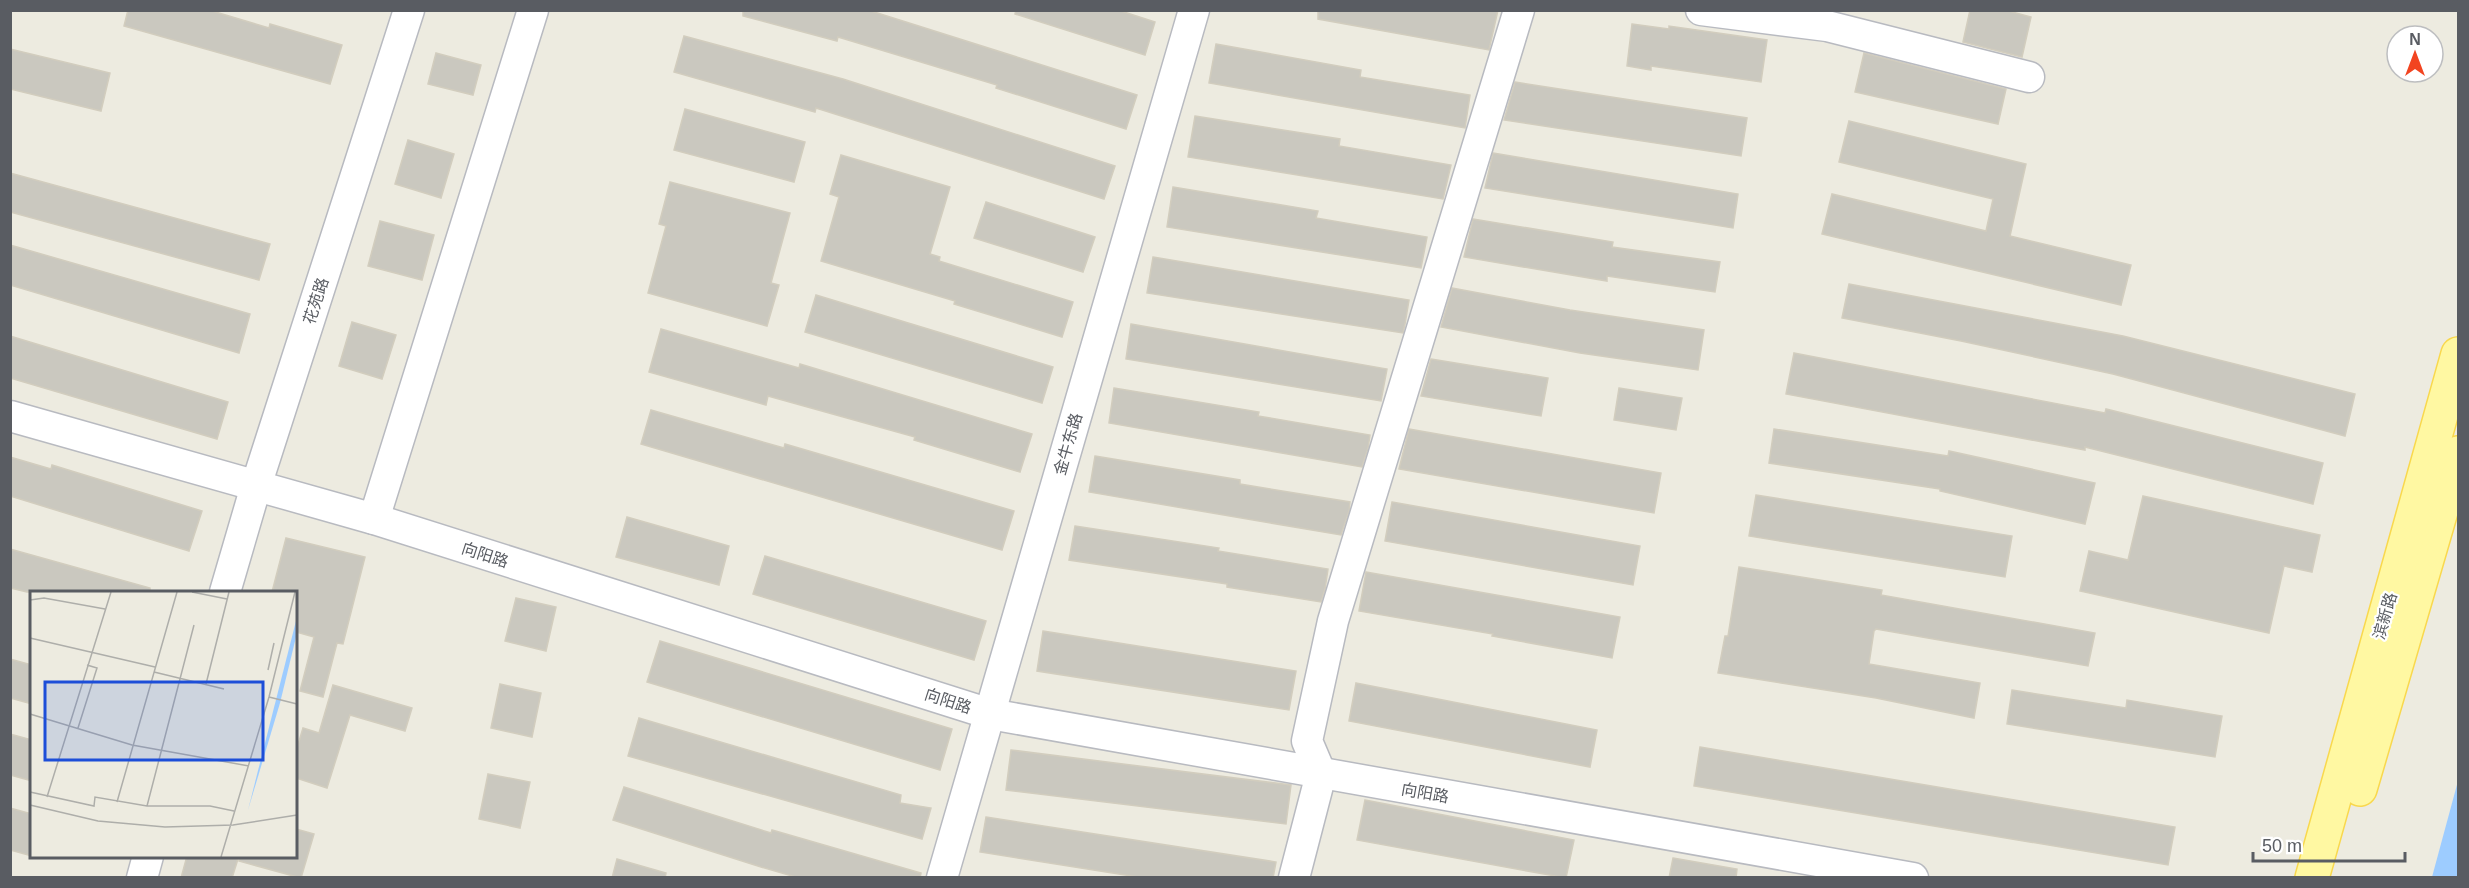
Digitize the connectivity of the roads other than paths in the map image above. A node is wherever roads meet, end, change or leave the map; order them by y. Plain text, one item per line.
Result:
1 (409, 10) edge
2 (533, 10) edge
3 (1194, 10) edge
4 (1519, 10) edge
5 (1701, 10) edge
6 (1829, 18) edge
7 (2029, 77) dead end
8 (2458, 354) edge
9 (10, 416) edge
10 (2458, 453) edge
11 (256, 486) junction
12 (374, 519) junction
13 (225, 591) edge
14 (990, 714) junction
15 (1321, 774) junction
16 (147, 858) edge
17 (142, 878) edge
18 (942, 878) edge
19 (1294, 878) edge
20 (1913, 878) edge
21 (2312, 878) edge
22 (2334, 878) edge

1 - 11 street, 花苑路
2 - 12 street
3 - 14 street, 金牛东路
4 - 15 street
5 - 6 street
6 - 7 street
8 - 21 main road, 滨新路
9 - 11 street, 向阳路
10 - 22 main road, 滨新路
11 - 12 street, 向阳路
11 - 13 street, 花苑路
12 - 14 street, 向阳路
14 - 15 street, 向阳路
14 - 18 street, 金牛东路
15 - 19 street
15 - 20 street, 向阳路
16 - 17 street

